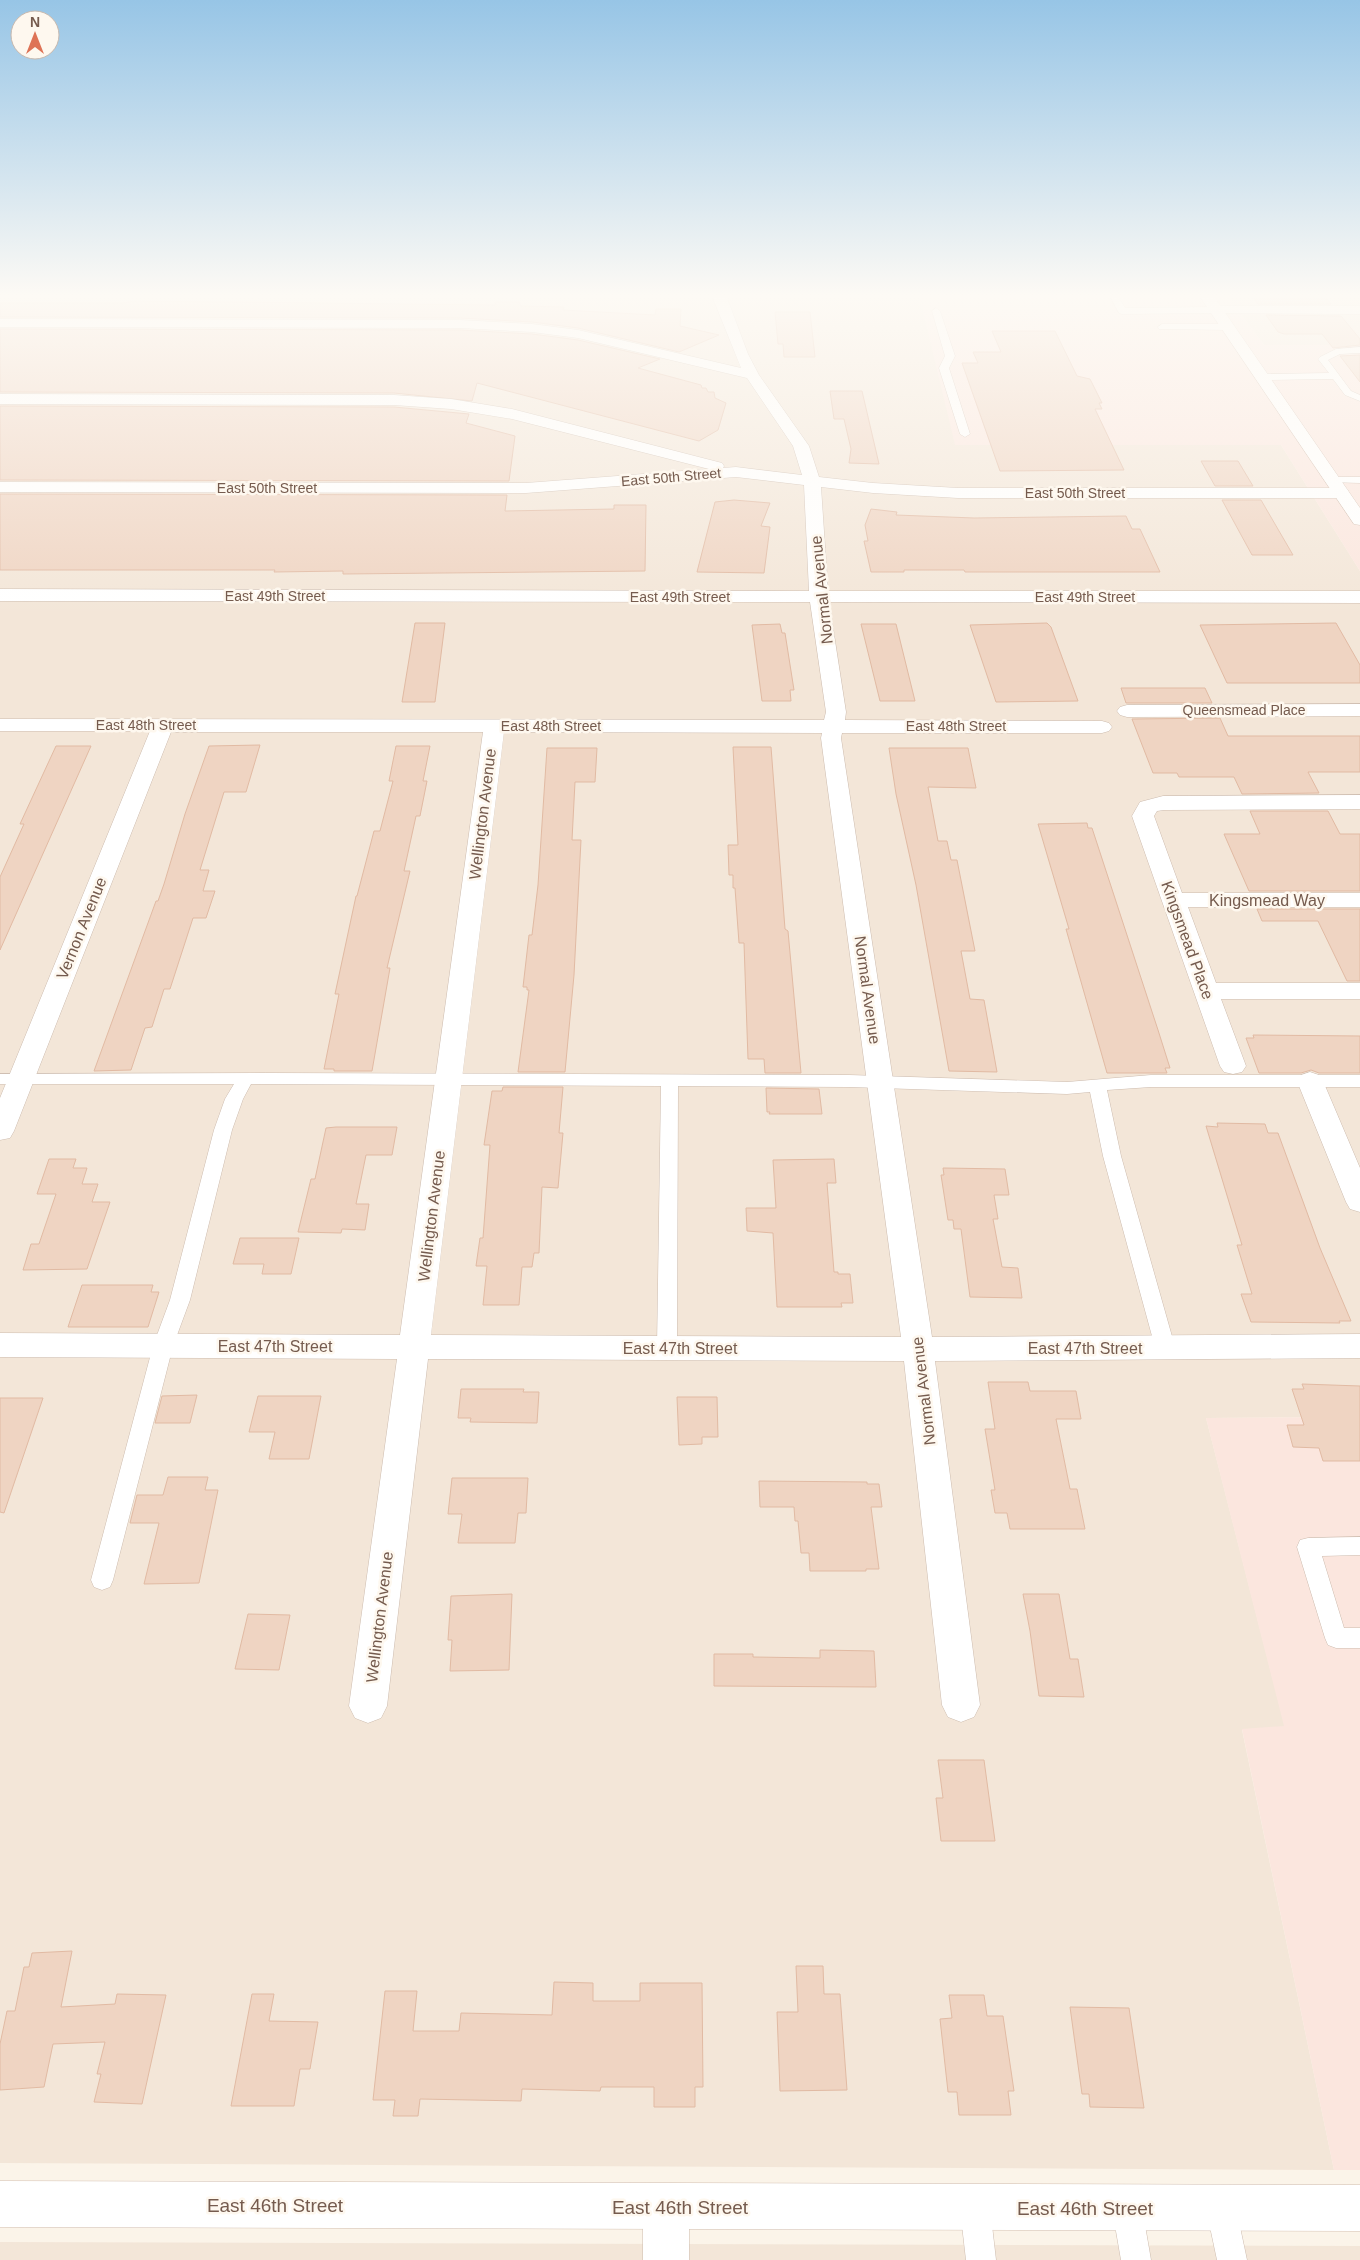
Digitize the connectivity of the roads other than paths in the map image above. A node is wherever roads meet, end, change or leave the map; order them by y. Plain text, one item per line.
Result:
1 (443, 403) edge
2 (772, 403) edge
3 (955, 403) edge
4 (1281, 403) edge
5 (965, 434) dead end
6 (736, 472) junction
7 (1360, 480) edge
8 (812, 481) junction
9 (1337, 487) junction
10 (0, 488) edge
11 (1360, 520) edge
12 (0, 595) edge
13 (819, 597) junction
14 (1360, 597) edge
15 (1360, 710) edge
16 (1127, 711) dead end
17 (0, 725) edge
18 (162, 726) junction
19 (494, 726) junction
20 (834, 726) junction
21 (1102, 727) dead end
22 (1360, 802) edge
23 (1174, 900) junction
24 (1360, 900) edge
25 (1207, 991) junction
26 (1360, 991) edge
27 (1233, 1066) dead end
28 (246, 1078) junction
29 (448, 1078) junction
30 (10, 1079) edge
31 (670, 1080) junction
32 (1310, 1081) junction
33 (1360, 1082) edge
34 (881, 1083) junction
35 (1096, 1085) junction
36 (0, 1131) edge
37 (1360, 1202) edge
38 (0, 1346) edge
39 (163, 1346) junction
40 (414, 1346) junction
41 (1360, 1346) edge
42 (1165, 1347) junction
43 (667, 1348) junction
44 (918, 1348) junction
45 (1360, 1546) edge
46 (102, 1580) dead end
47 (1360, 1638) edge
48 (961, 1704) dead end
49 (368, 1706) dead end
50 (0, 2204) edge
51 (666, 2207) junction
52 (975, 2208) junction
53 (1127, 2208) junction
54 (1221, 2208) junction
55 (1360, 2208) edge
56 (666, 2260) edge
57 (981, 2260) edge
58 (1136, 2260) edge
59 (1232, 2260) edge

1 - 6 street
2 - 8 street, Normal Avenue
3 - 5 lane
4 - 9 street
6 - 8 street, East 50th Street
6 - 10 street, East 50th Street
7 - 9 lane
8 - 9 street, East 50th Street
8 - 13 street, Normal Avenue
9 - 11 street
12 - 13 street, East 49th Street
13 - 14 street, East 49th Street
13 - 20 street, Normal Avenue
15 - 16 street, Queensmead Place
17 - 18 street, East 48th Street
18 - 19 street, East 48th Street
18 - 30 street, Vernon Avenue
19 - 20 street, East 48th Street
19 - 29 street, Wellington Avenue
20 - 21 street, East 48th Street
20 - 34 street, Normal Avenue
22 - 23 street, Kingsmead Place
23 - 24 street, Kingsmead Way
23 - 25 street, Kingsmead Place
25 - 26 street
25 - 27 street, Kingsmead Place
28 - 29 lane
28 - 30 lane
28 - 39 lane
29 - 31 lane
29 - 40 street, Wellington Avenue
30 - 36 street, Vernon Avenue
31 - 34 lane
31 - 43 lane
32 - 33 lane
32 - 35 lane
32 - 37 street
34 - 35 lane
34 - 44 street, Normal Avenue
35 - 42 lane
38 - 39 street, East 47th Street
39 - 40 street, East 47th Street
39 - 46 lane
40 - 43 street, East 47th Street
40 - 49 street, Wellington Avenue
41 - 42 street, East 47th Street
42 - 44 street, East 47th Street
43 - 44 street, East 47th Street
44 - 48 street, Normal Avenue
45 - 47 lane
50 - 51 street, East 46th Street
51 - 52 street, East 46th Street
51 - 56 street
52 - 53 street, East 46th Street
52 - 57 lane
53 - 54 street, East 46th Street
53 - 58 lane
54 - 55 street, East 46th Street
54 - 59 lane

